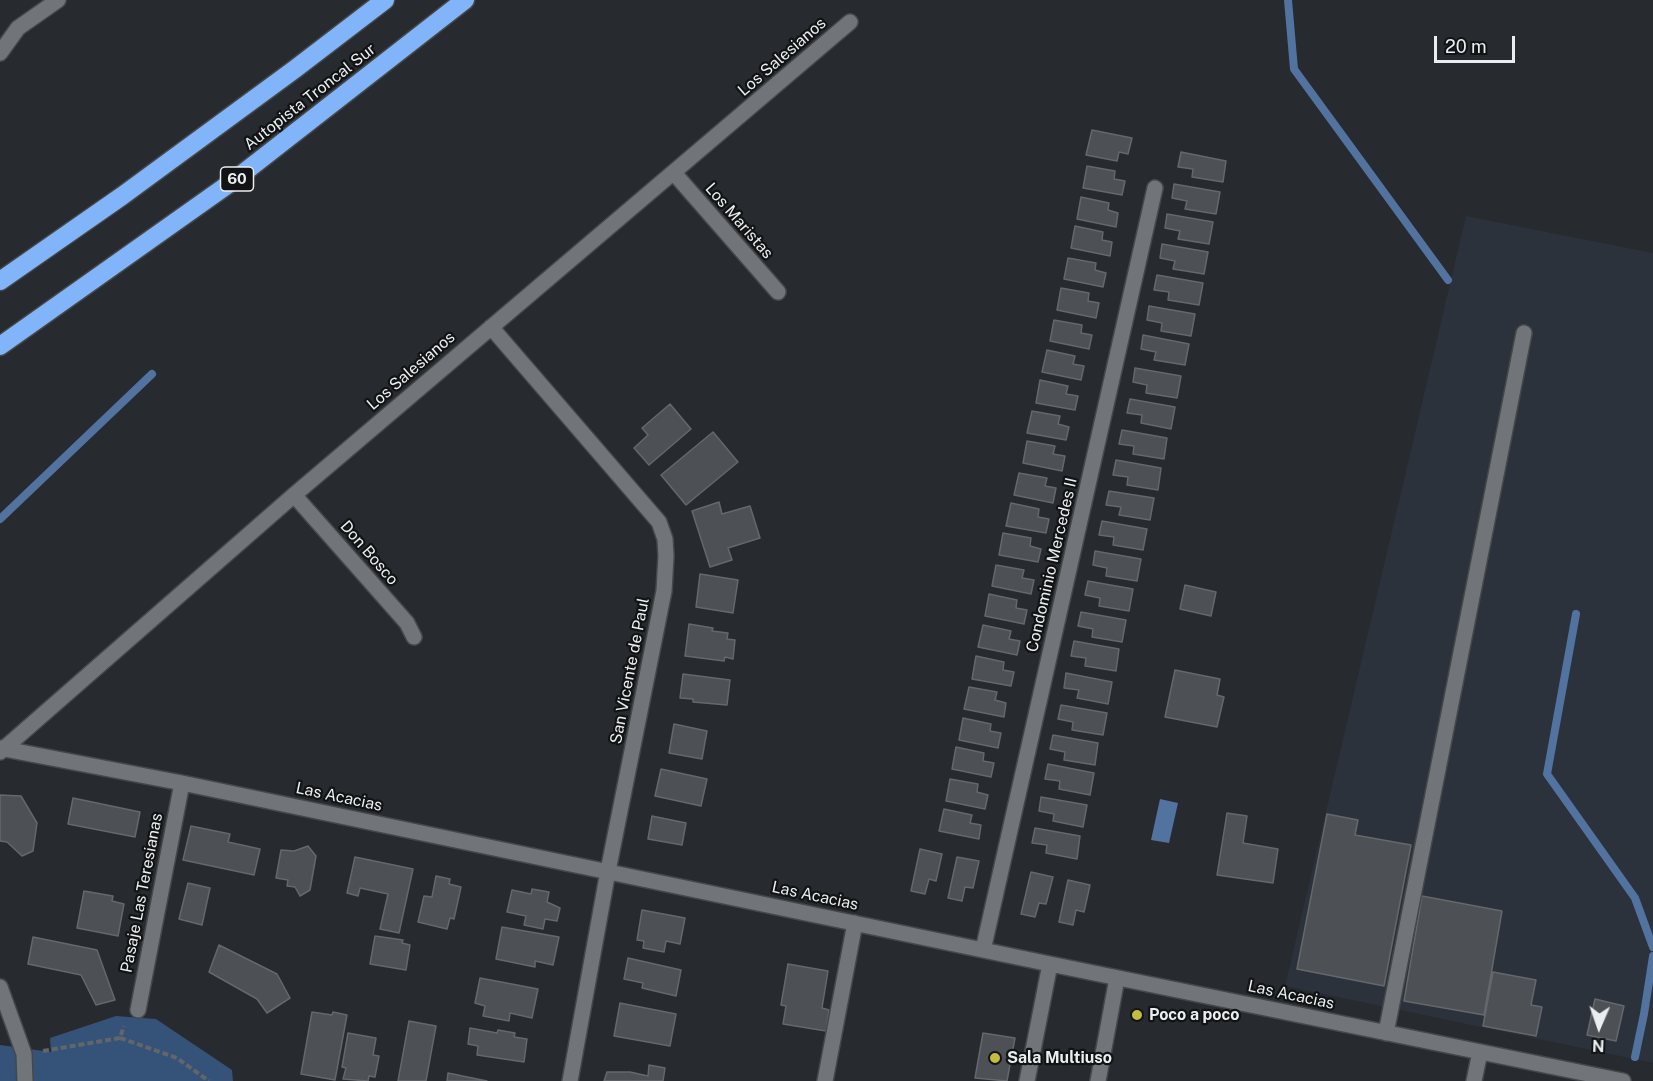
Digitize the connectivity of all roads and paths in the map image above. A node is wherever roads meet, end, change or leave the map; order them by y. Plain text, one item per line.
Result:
1 (58, 0) edge
2 (385, 0) edge
3 (465, 0) edge
4 (850, 22) dead end
5 (0, 54) edge
6 (674, 173) junction
7 (1155, 188) dead end
8 (0, 281) edge
9 (778, 292) dead end
10 (491, 327) junction
11 (1524, 333) dead end
12 (0, 346) edge
13 (294, 495) junction
14 (414, 637) dead end
15 (1, 749) edge
16 (182, 783) junction
17 (608, 871) junction
18 (855, 923) junction
19 (983, 950) junction
20 (1050, 964) junction
21 (1117, 978) junction
22 (0, 987) edge
23 (138, 1010) joint
24 (1386, 1033) junction
25 (120, 1038) junction
26 (1480, 1052) junction
27 (24, 1054) junction
28 (25, 1081) edge
29 (209, 1081) edge
30 (570, 1081) edge
31 (825, 1081) edge
32 (1027, 1081) edge
33 (1098, 1081) edge
34 (1474, 1081) edge
35 (1623, 1081) edge

1 - 5 street
2 - 8 highway, Autopista Troncal Sur
3 - 12 highway, Autopista Troncal Sur / 60
4 - 6 street, Los Salesianos
6 - 9 street, Los Maristas
6 - 10 street, Los Salesianos
7 - 19 street, Condominio Mercedes II
10 - 13 street, Los Salesianos
10 - 17 street, San Vicente de Paul
11 - 24 street
13 - 14 street, Don Bosco
13 - 15 street, Los Salesianos
15 - 16 street, Las Acacias
16 - 17 street, Las Acacias
16 - 23 street, Pasaje Las Teresianas
17 - 18 street, Las Acacias
17 - 30 street, San Vicente de Paul
18 - 19 street, Las Acacias
18 - 31 street
19 - 20 street, Las Acacias
20 - 21 street, Las Acacias
20 - 32 street
21 - 24 street, Las Acacias
21 - 33 street
22 - 27 street
23 - 25 path
24 - 26 street, Las Acacias
25 - 27 path
25 - 29 path
26 - 34 street
26 - 35 street, Las Acacias
27 - 28 street

